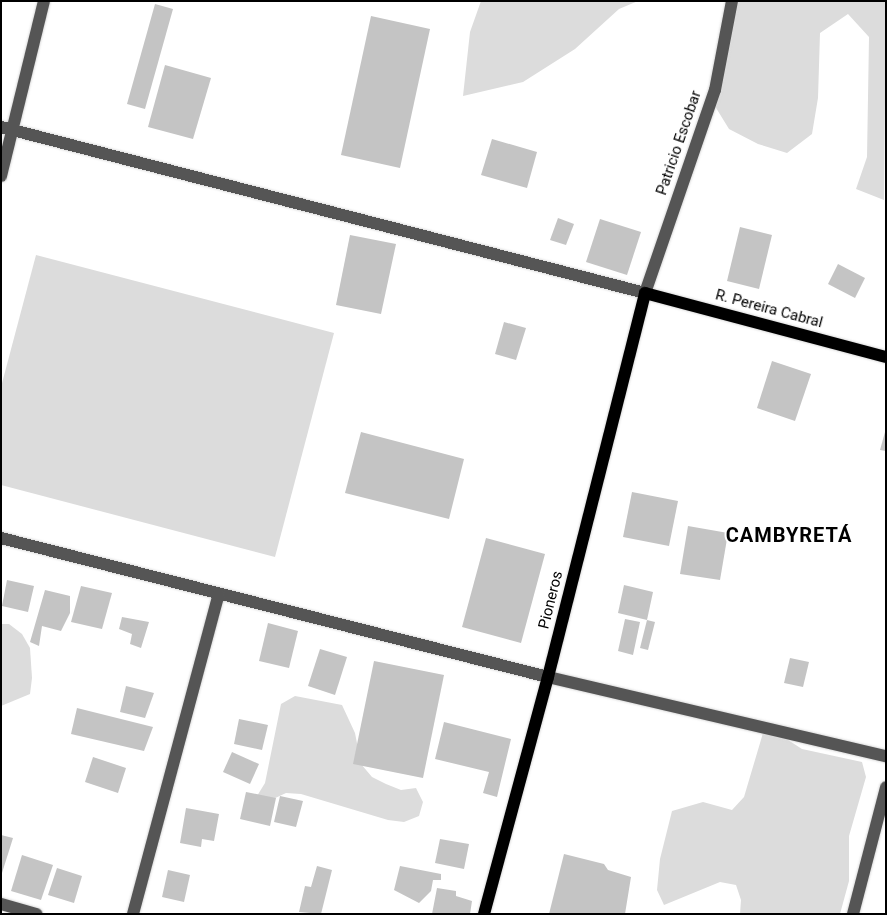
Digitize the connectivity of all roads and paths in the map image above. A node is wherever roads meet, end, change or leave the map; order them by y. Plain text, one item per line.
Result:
1 (44, 1) edge
2 (732, 1) edge
3 (7, 128) edge
4 (1, 176) edge
5 (645, 293) junction
6 (886, 357) edge
7 (1, 538) edge
8 (219, 594) junction
9 (548, 677) junction
10 (886, 756) edge
11 (886, 787) edge
12 (1, 904) edge
13 (37, 914) edge
14 (133, 914) edge
15 (484, 914) edge
16 (853, 914) edge

1 - 3 street
2 - 5 street, Patricio Escobar
3 - 4 street
3 - 5 street
5 - 6 main road, R. Pereira Cabral
5 - 9 main road, Pioneros
7 - 8 street
8 - 9 street
8 - 14 street
9 - 10 street
9 - 15 main road, Pioneros
11 - 16 street
12 - 13 street

